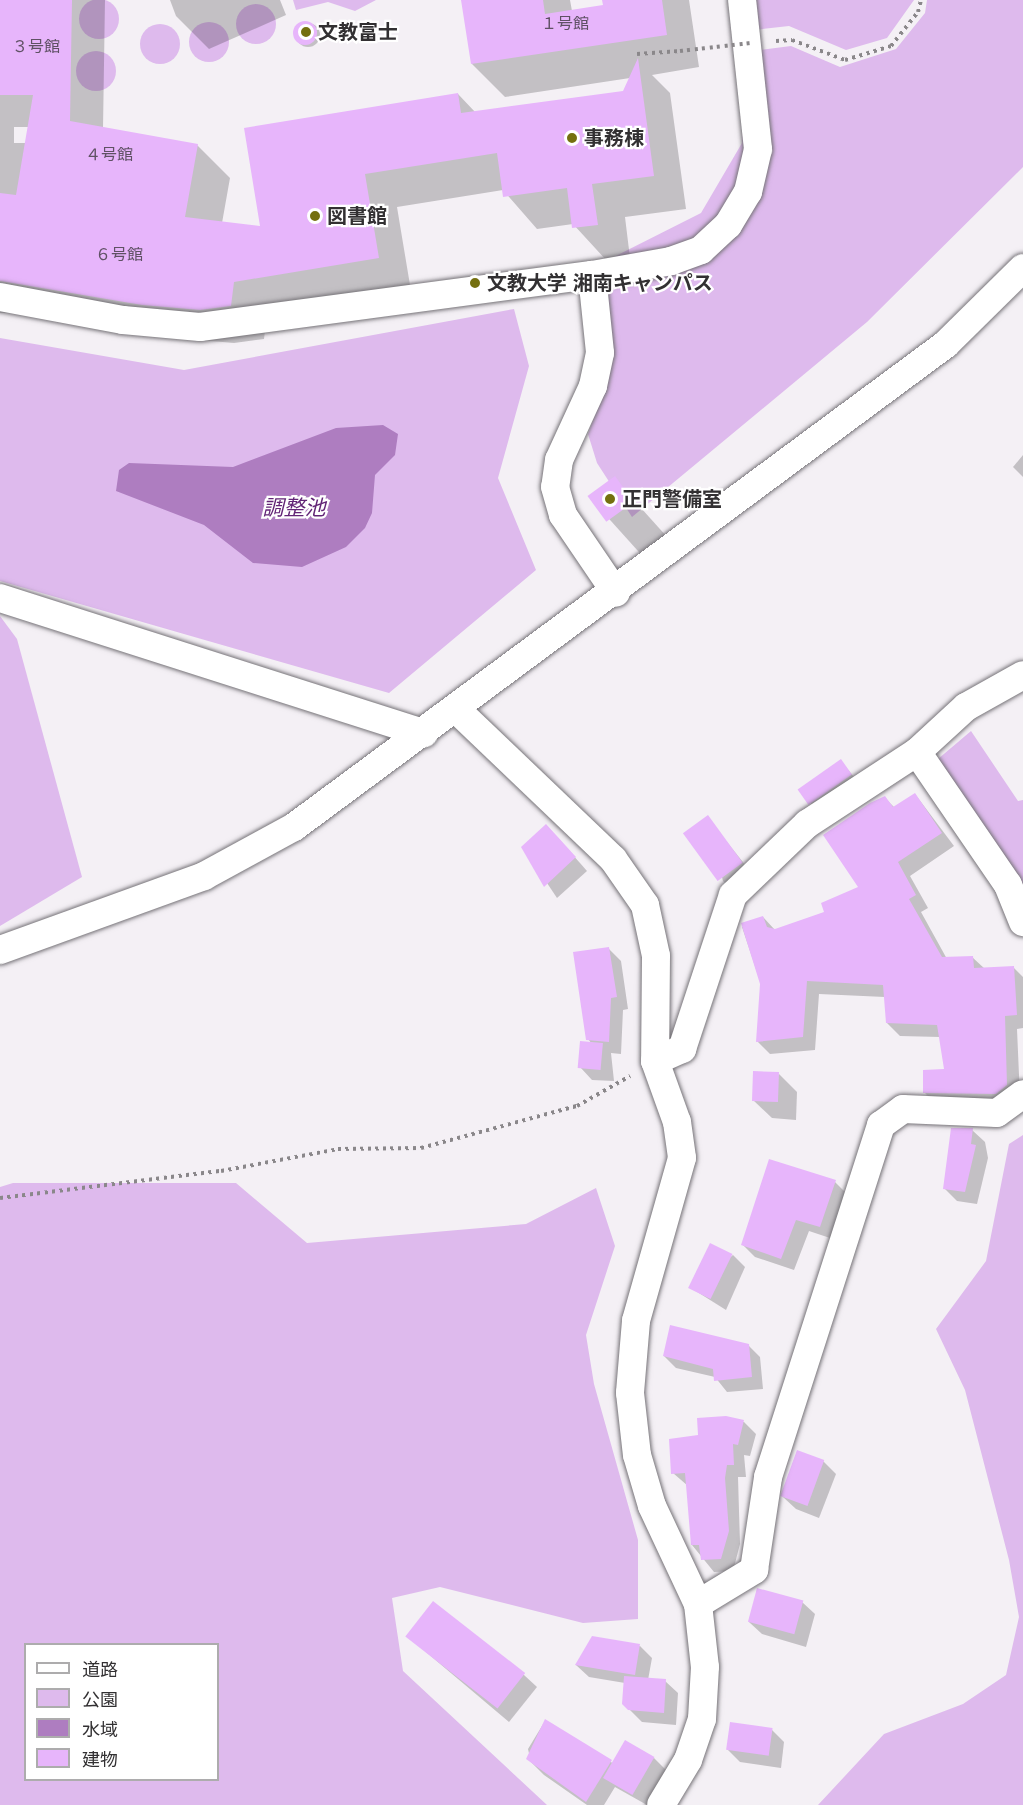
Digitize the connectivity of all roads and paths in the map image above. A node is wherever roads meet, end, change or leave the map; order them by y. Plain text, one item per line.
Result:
1 (742, 0) edge
2 (921, 0) edge
3 (761, 42) dead end
4 (771, 42) dead end
5 (637, 54) dead end
6 (1023, 268) edge
7 (592, 275) junction
8 (0, 297) edge
9 (616, 593) junction
10 (0, 598) edge
11 (1023, 675) edge
12 (456, 709) junction
13 (424, 732) junction
14 (917, 752) junction
15 (1023, 922) edge
16 (0, 950) edge
17 (655, 1061) junction
18 (1023, 1095) edge
19 (0, 1198) edge
20 (698, 1604) junction
21 (661, 1805) edge

1 - 7 street
2 - 4 path
3 - 5 path, bridge
6 - 9 street
7 - 8 street
7 - 9 street
9 - 12 street
10 - 13 street
11 - 14 street
12 - 13 street
12 - 17 street
13 - 16 street
14 - 15 street
14 - 17 street
17 - 19 path
17 - 20 street
18 - 20 street
20 - 21 street

